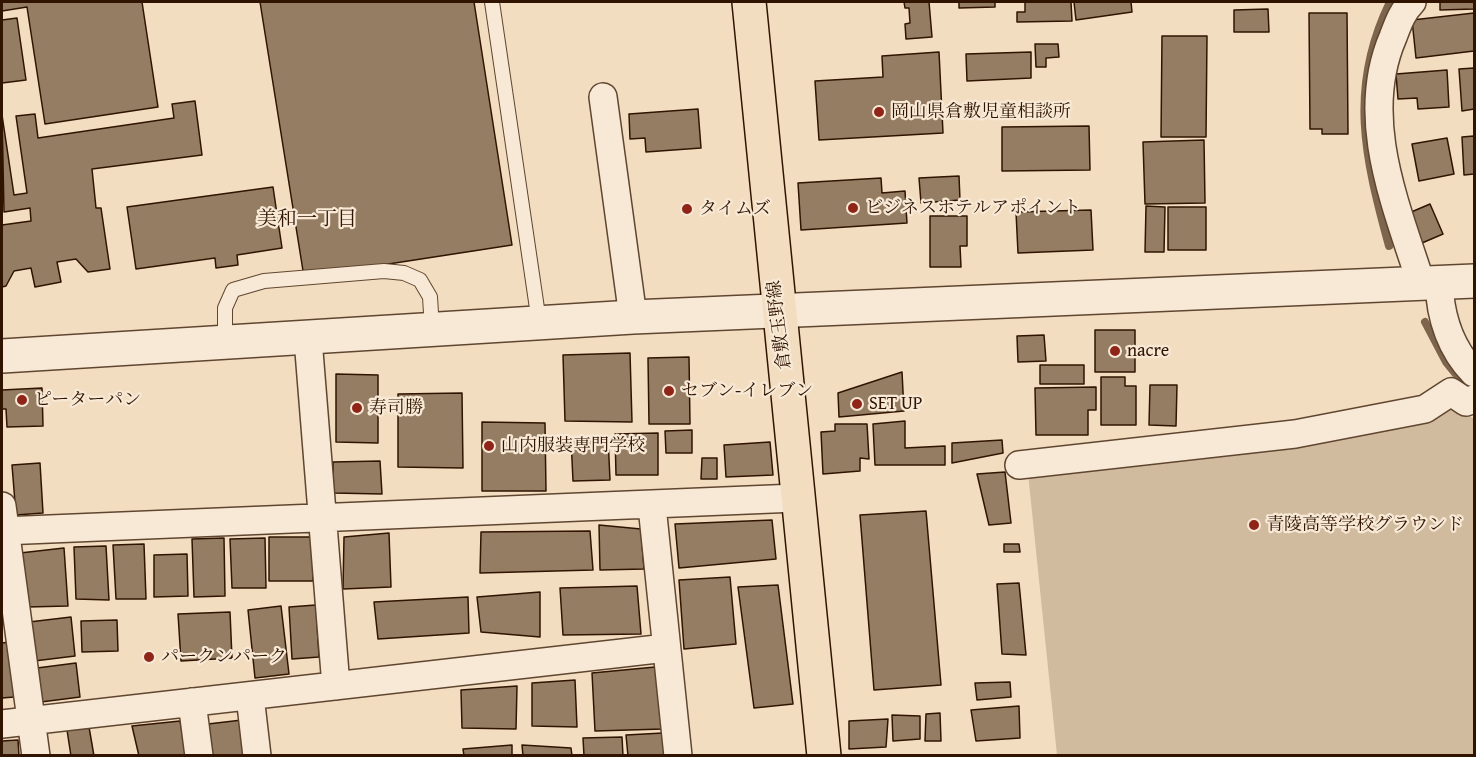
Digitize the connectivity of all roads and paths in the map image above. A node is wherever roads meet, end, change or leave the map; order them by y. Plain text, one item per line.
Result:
1 (492, 2) edge
2 (749, 2) edge
3 (1412, 2) edge
4 (603, 97) dead end
5 (1474, 281) edge
6 (1430, 282) junction
7 (779, 310) junction
8 (633, 317) junction
9 (539, 322) junction
10 (432, 330) junction
11 (309, 339) junction
12 (225, 344) junction
13 (2, 356) edge
14 (1474, 373) edge
15 (1473, 400) edge
16 (1019, 465) dead end
17 (796, 498) junction
18 (652, 506) junction
19 (322, 520) junction
20 (3, 523) edge
21 (666, 648) junction
22 (336, 686) junction
23 (250, 696) junction
24 (192, 702) junction
25 (31, 720) junction
26 (2, 724) edge
27 (36, 756) edge
28 (199, 756) edge
29 (257, 756) edge
30 (678, 756) edge
31 (824, 756) edge

1 - 9 lane
2 - 7 main road, 倉敷玉野線
3 - 6 street
4 - 8 street
5 - 6 street
6 - 7 street
6 - 14 street
7 - 8 street
7 - 17 main road, 倉敷玉野線
8 - 9 street
9 - 10 street
10 - 11 street
10 - 12 lane
11 - 12 street
11 - 19 street
12 - 13 street
15 - 16 street
17 - 18 street
17 - 31 main road, 倉敷玉野線
18 - 19 street
18 - 21 street
19 - 20 street
19 - 22 street
20 - 25 street
21 - 22 street
21 - 30 street
22 - 23 street
23 - 24 street
23 - 29 street
24 - 25 street
24 - 28 street
25 - 26 street
25 - 27 street

